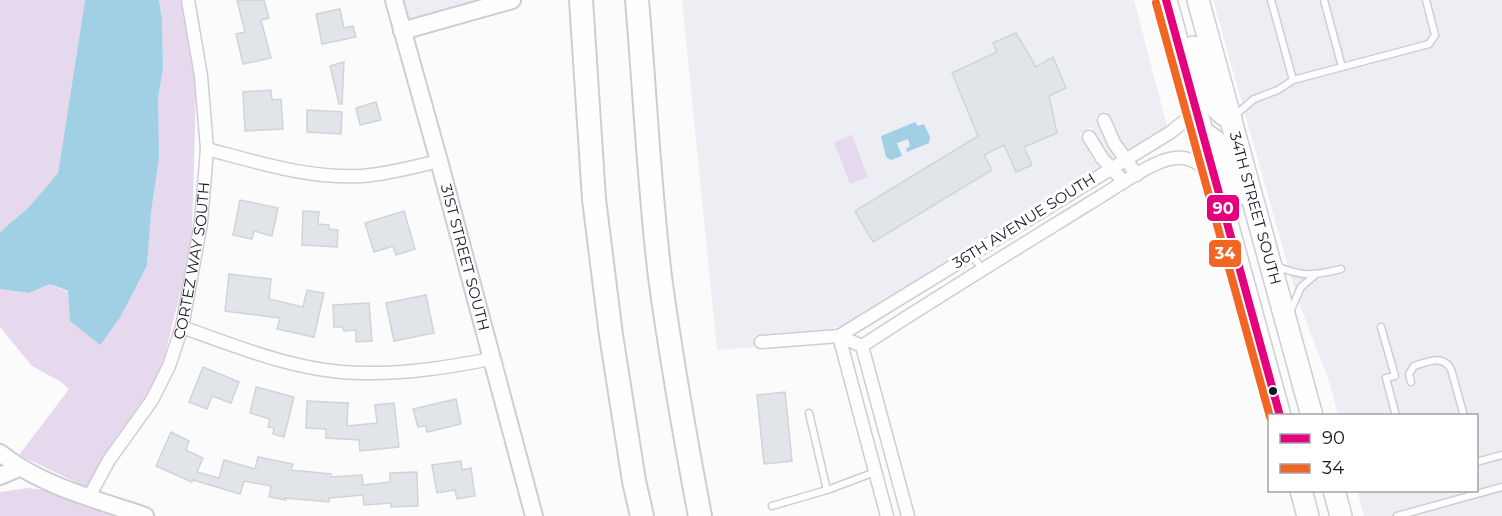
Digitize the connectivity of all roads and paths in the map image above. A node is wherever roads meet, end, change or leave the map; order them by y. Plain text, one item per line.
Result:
1 (188, 0) edge
2 (394, 0) edge
3 (581, 0) edge
4 (637, 0) edge
5 (1166, 0) edge
6 (1180, 0) edge
7 (1198, 0) edge
8 (1271, 0) edge
9 (1324, 0) edge
10 (1426, 0) edge
11 (503, 1) edge
12 (402, 30) junction
13 (1342, 67) junction
14 (1293, 80) junction
15 (1192, 96) junction
16 (1231, 119) junction
17 (1104, 120) dead end
18 (1202, 133) junction
19 (1089, 137) dead end
20 (207, 149) junction
21 (1125, 160) junction
22 (439, 161) junction
23 (1112, 167) junction
24 (1213, 174) junction
25 (1137, 175) junction
26 (1124, 182) junction
27 (970, 254) junction
28 (1269, 264) junction
29 (983, 269) junction
30 (1341, 269) dead end
31 (1314, 276) junction
32 (1287, 324) junction
33 (182, 327) junction
34 (1381, 327) dead end
35 (839, 336) junction
36 (761, 342) dead end
37 (862, 346) junction
38 (491, 358) junction
39 (1411, 382) dead end
40 (809, 413) dead end
41 (1279, 414) edge
42 (1311, 414) edge
43 (1395, 414) edge
44 (1463, 414) edge
45 (0, 453) edge
46 (1502, 455) edge
47 (1478, 461) edge
48 (19, 468) junction
49 (875, 472) junction
50 (0, 476) edge
51 (1502, 487) edge
52 (827, 490) junction
53 (1302, 492) edge
54 (1335, 492) edge
55 (89, 497) junction
56 (772, 506) dead end
57 (145, 516) edge
58 (534, 516) edge
59 (642, 516) edge
60 (700, 516) edge
61 (887, 516) edge
62 (908, 516) edge
63 (1308, 516) edge
64 (1341, 516) edge
65 (1397, 516) edge

1 - 20 street, CORTEZ WAY SOUTH
2 - 12 street, 31ST STREET SOUTH
3 - 59 highway
4 - 60 highway
5 - 15 highway, 34TH STREET SOUTH
6 - 16 highway
7 - 16 highway, 34TH STREET SOUTH
8 - 14 lane
9 - 13 lane
10 - 13 lane
11 - 12 street
12 - 22 street, 31ST STREET SOUTH
13 - 14 lane
14 - 16 lane
15 - 18 highway, 34TH STREET SOUTH
15 - 21 street, 36TH AVENUE SOUTH
16 - 28 highway, 34TH STREET SOUTH
17 - 21 street
18 - 24 highway, 34TH STREET SOUTH
18 - 28 highway
19 - 23 street
20 - 22 street
20 - 33 street, CORTEZ WAY SOUTH
21 - 23 street, 36TH AVENUE SOUTH
21 - 25 street
22 - 38 street, 31ST STREET SOUTH
23 - 26 street
23 - 27 street, 36TH AVENUE SOUTH
24 - 25 street, 36TH AVENUE SOUTH
24 - 41 highway, 34TH STREET SOUTH
25 - 26 street, 36TH AVENUE SOUTH
26 - 29 street, 36TH AVENUE SOUTH
27 - 29 lane
27 - 35 street, 36TH AVENUE SOUTH
28 - 31 lane
28 - 32 highway, 34TH STREET SOUTH
29 - 37 street, 36TH AVENUE SOUTH
30 - 31 lane
31 - 32 lane
32 - 42 highway, 34TH STREET SOUTH
33 - 38 street
33 - 55 street, CORTEZ WAY SOUTH
34 - 43 lane
35 - 36 street, 36TH AVENUE SOUTH
35 - 37 street, 36TH AVENUE SOUTH
35 - 49 street
37 - 62 street
38 - 58 street, 31ST STREET SOUTH
39 - 44 lane
40 - 52 lane
45 - 48 street
46 - 47 lane
48 - 50 street
48 - 55 street
49 - 52 lane
49 - 61 street
51 - 65 lane
52 - 56 lane
53 - 63 highway
54 - 64 highway
55 - 57 street

